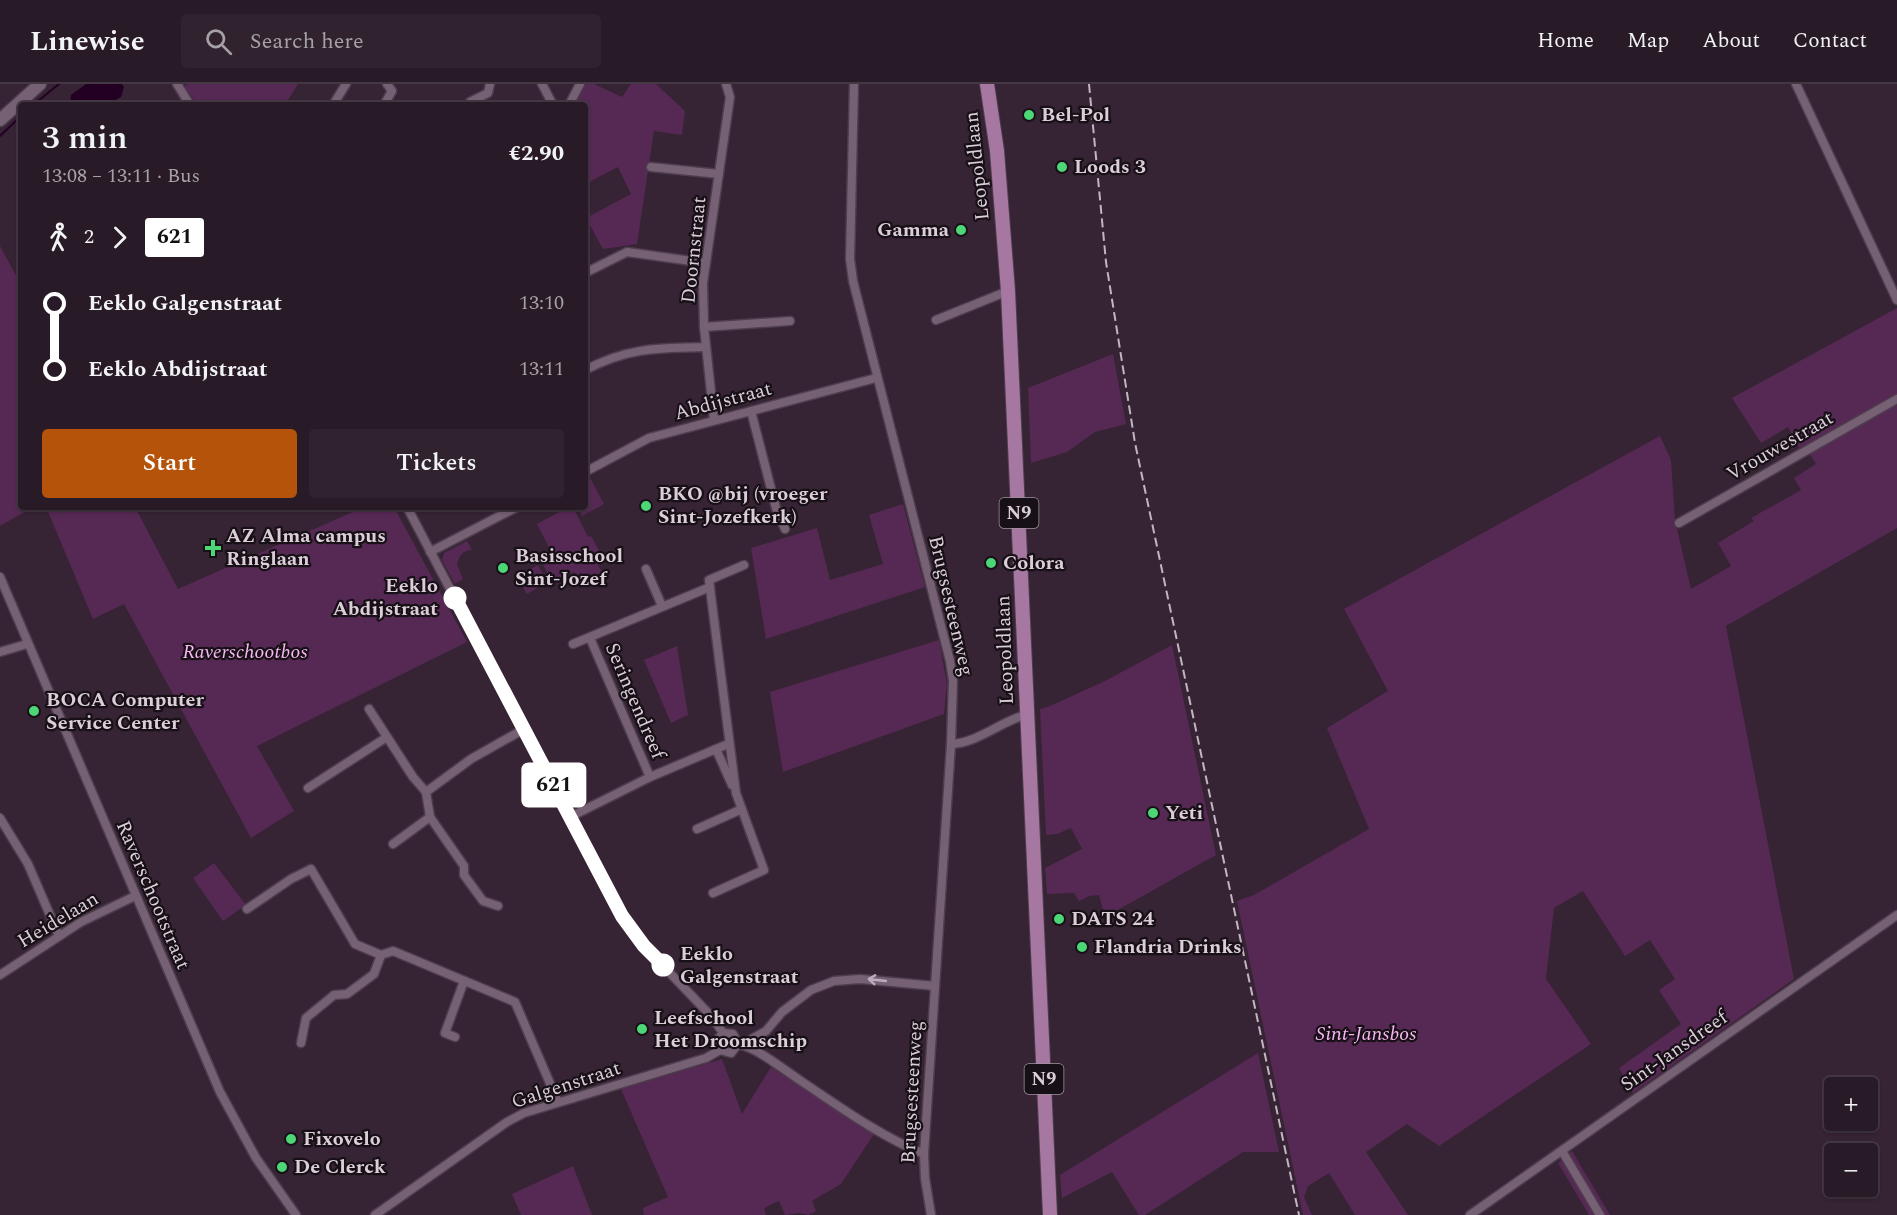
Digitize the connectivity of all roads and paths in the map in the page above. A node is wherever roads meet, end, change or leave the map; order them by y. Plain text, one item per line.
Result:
1 (40, 84) edge
2 (177, 84) edge
3 (346, 84) edge
4 (387, 84) edge
5 (490, 84) edge
6 (542, 84) edge
7 (580, 84) edge
8 (726, 84) edge
9 (854, 84) edge
10 (987, 84) edge
11 (1796, 84) edge
12 (20, 102) edge
13 (188, 102) edge
14 (335, 102) edge
15 (386, 102) edge
16 (470, 102) edge
17 (551, 102) edge
18 (571, 102) edge
19 (18, 104) edge
20 (0, 120) edge
21 (651, 167) dead end
22 (719, 174) junction
23 (706, 263) junction
24 (588, 272) edge
25 (1008, 291) junction
26 (1897, 300) edge
27 (936, 320) dead end
28 (790, 321) dead end
29 (704, 327) junction
30 (706, 347) junction
31 (588, 369) edge
32 (876, 378) junction
33 (1897, 399) edge
34 (751, 411) junction
35 (714, 420) junction
36 (588, 470) edge
37 (409, 510) edge
38 (511, 510) edge
39 (1679, 523) dead end
40 (785, 529) dead end
41 (430, 552) junction
42 (744, 565) dead end
43 (646, 569) dead end
44 (0, 578) edge
45 (710, 587) junction
46 (663, 606) junction
47 (590, 638) junction
48 (27, 644) junction
49 (573, 644) dead end
50 (0, 652) edge
51 (369, 709) dead end
52 (1028, 714) junction
53 (524, 729) junction
54 (387, 737) junction
55 (728, 744) junction
56 (951, 744) junction
57 (716, 749) junction
58 (650, 777) junction
59 (308, 788) dead end
60 (426, 792) junction
61 (736, 793) junction
62 (742, 809) junction
63 (430, 817) junction
64 (570, 817) junction
65 (0, 818) edge
66 (697, 829) dead end
67 (393, 844) dead end
68 (713, 893) dead end
69 (135, 896) junction
70 (498, 906) dead end
71 (247, 909) dead end
72 (1897, 915) edge
73 (59, 936) junction
74 (381, 955) junction
75 (0, 975) edge
76 (464, 981) junction
77 (935, 986) junction
78 (723, 1033) junction
79 (455, 1037) dead end
80 (301, 1043) dead end
81 (740, 1044) junction
82 (720, 1050) junction
83 (558, 1102) junction
84 (1562, 1151) junction
85 (924, 1154) junction
86 (296, 1215) edge
87 (375, 1215) edge
88 (930, 1215) edge
89 (1050, 1215) edge
90 (1470, 1215) edge
91 (1600, 1215) edge

1 - 12 main road
2 - 13 street
3 - 14 street
4 - 15 street
5 - 16 street
6 - 17 street
7 - 18 street
8 - 22 street, Doornstraat
9 - 32 street, Brugsesteenweg
10 - 25 main road, Leopoldlaan / N9
11 - 26 street
19 - 20 main road
21 - 22 street
22 - 23 street, Doornstraat
23 - 24 street
23 - 29 street, Doornstraat
25 - 27 street
25 - 52 main road, Leopoldlaan / N9
28 - 29 street
29 - 30 street, Doornstraat
30 - 31 street
30 - 35 street, Doornstraat
32 - 34 street, Abdijstraat
32 - 56 street, Brugsesteenweg
33 - 39 street, Vrouwestraat
34 - 35 street, Abdijstraat
34 - 40 street
35 - 36 street, Abdijstraat
37 - 41 street
38 - 41 street
41 - 53 street
42 - 45 street
43 - 46 street
44 - 48 street, Raverschootstraat
45 - 46 street
45 - 55 street
46 - 47 street
47 - 49 street
47 - 58 street, Seringendreef
48 - 50 street
48 - 69 street, Raverschootstraat
51 - 54 street
52 - 56 street
52 - 89 main road, Leopoldlaan / N9
53 - 60 street
53 - 64 street
54 - 59 street
54 - 60 street
55 - 57 street
55 - 61 street
56 - 77 street, Brugsesteenweg
57 - 58 street
57 - 61 street
58 - 64 street
60 - 63 street
61 - 62 street
62 - 66 street
62 - 68 street
63 - 67 street
63 - 70 street
64 - 78 street
65 - 73 street
69 - 73 street, Heidelaan
69 - 86 street, Raverschootstraat
71 - 74 street
72 - 84 street, Sint-Jansdreef
73 - 75 street, Heidelaan
74 - 76 street
74 - 80 street
76 - 79 street
76 - 83 street
77 -> 81 street
77 - 85 street, Brugsesteenweg
78 - 81 street
78 - 82 street
81 - 82 street
81 - 85 street
82 - 83 street, Galgenstraat
83 - 87 street, Galgenstraat
84 - 90 street, Sint-Jansdreef
84 - 91 street
85 - 88 street, Brugsesteenweg

